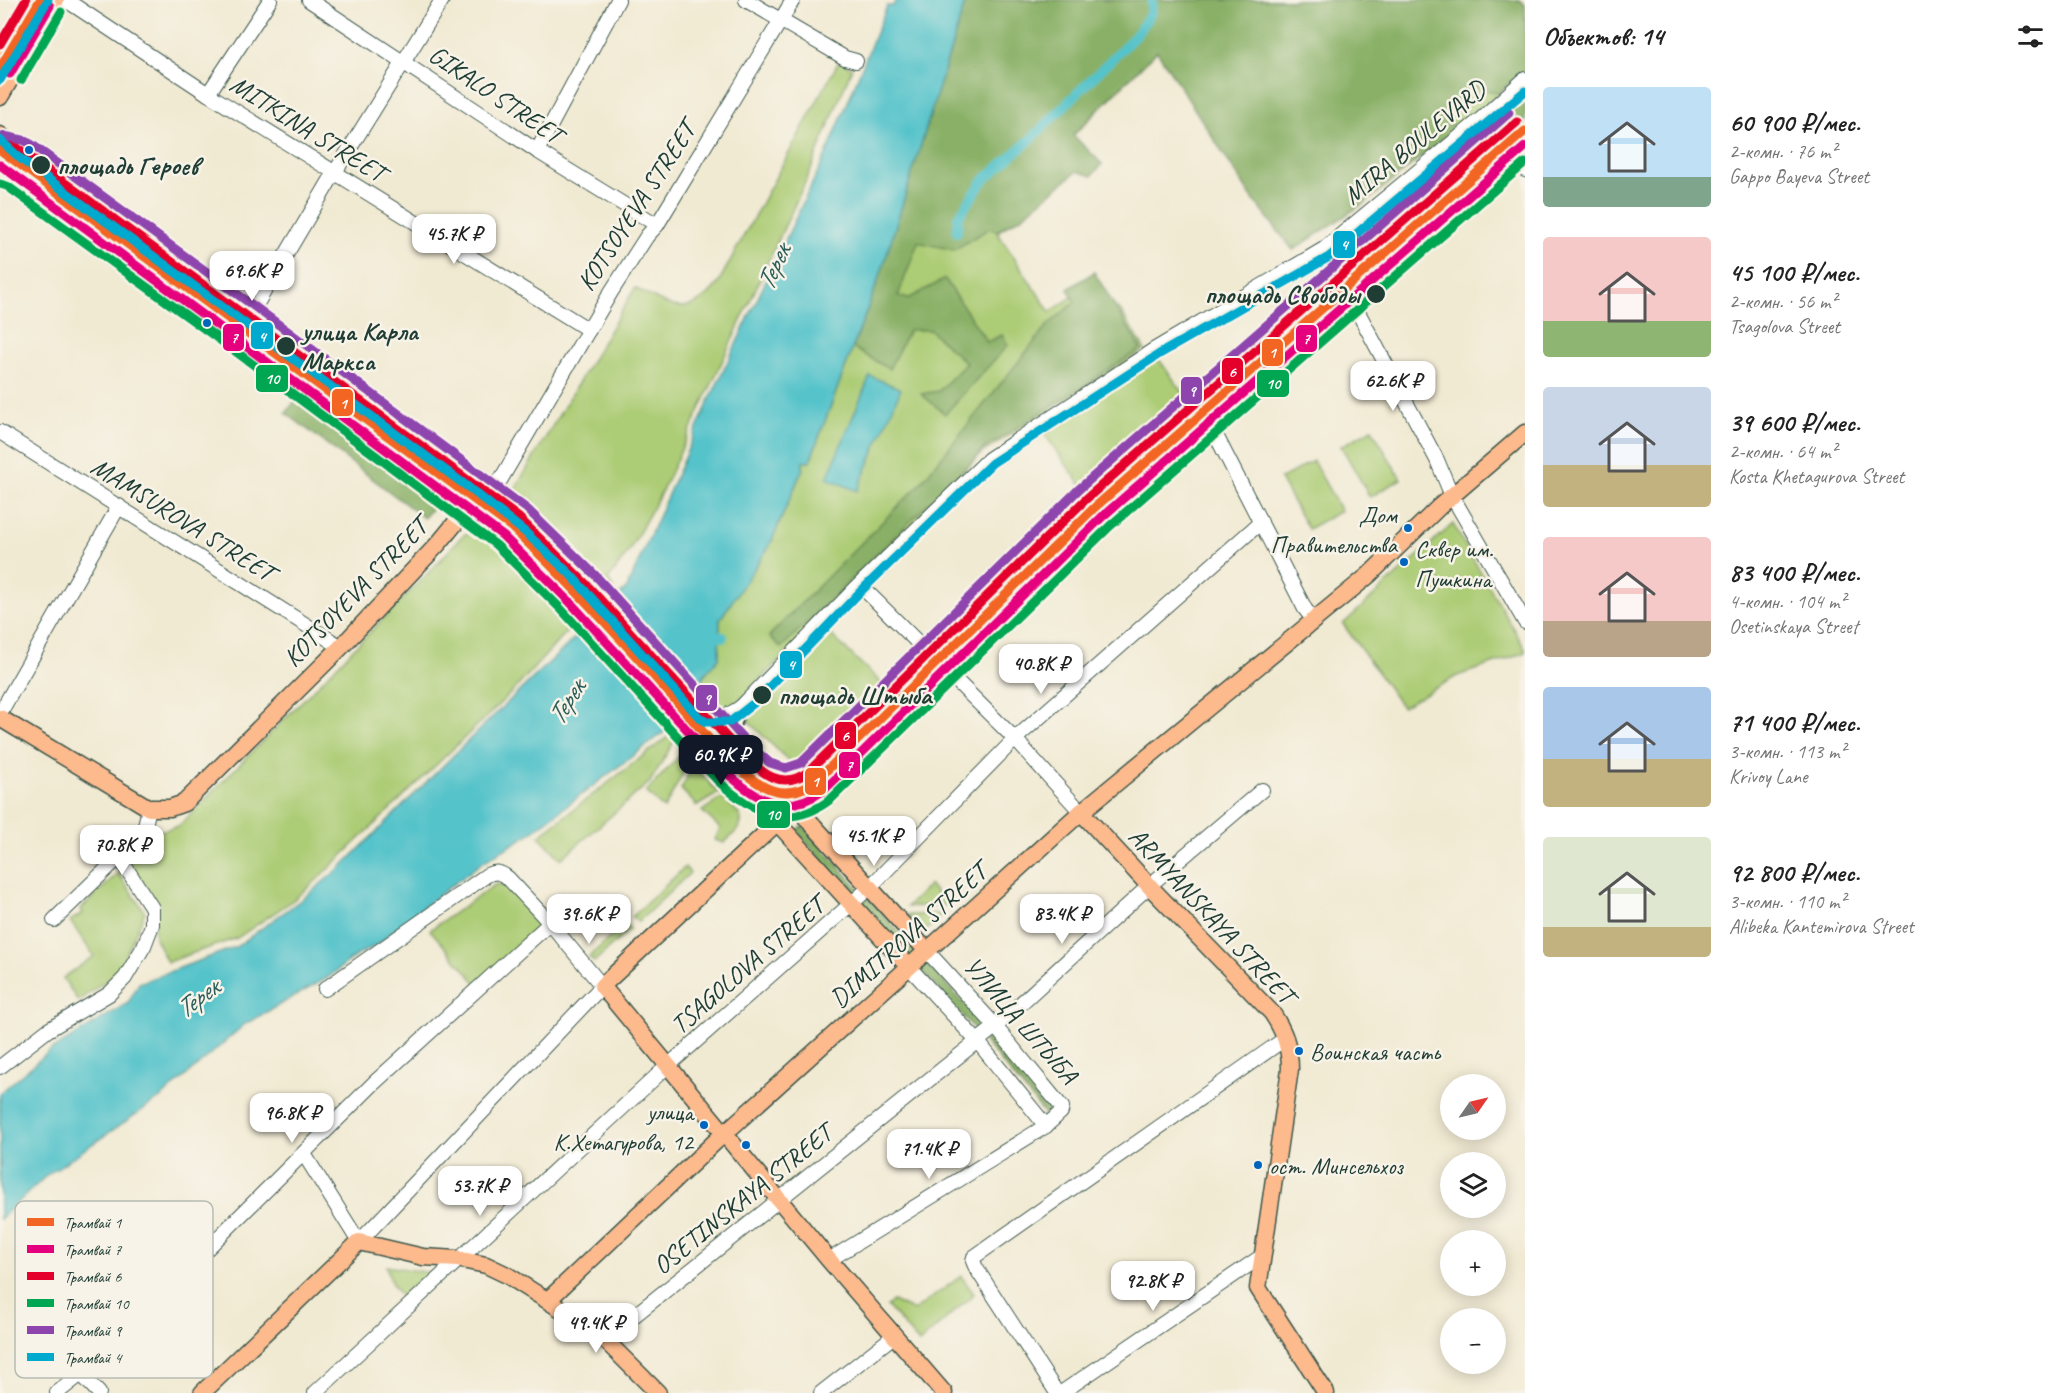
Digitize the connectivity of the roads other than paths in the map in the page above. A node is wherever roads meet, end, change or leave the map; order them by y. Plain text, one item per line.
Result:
1 (33, 0) edge
2 (56, 0) edge
3 (66, 0) edge
4 (270, 0) edge
5 (309, 0) edge
6 (442, 0) edge
7 (618, 0) edge
8 (746, 0) edge
9 (793, 0) edge
10 (781, 22) junction
11 (0, 57) edge
12 (856, 61) dead end
13 (404, 62) junction
14 (1525, 79) edge
15 (208, 94) junction
16 (0, 97) edge
17 (3, 135) edge
18 (1525, 149) edge
19 (537, 151) junction
20 (1514, 158) junction
21 (0, 160) edge
22 (1525, 169) edge
23 (335, 173) junction
24 (657, 225) junction
25 (1350, 297) junction
26 (246, 319) junction
27 (589, 330) junction
28 (236, 333) junction
29 (1206, 416) junction
30 (0, 432) edge
31 (1525, 433) edge
32 (487, 494) junction
33 (1452, 496) junction
34 (119, 506) junction
35 (471, 508) junction
36 (1261, 522) junction
37 (860, 585) junction
38 (1313, 619) junction
39 (1525, 622) edge
40 (341, 647) junction
41 (939, 666) junction
42 (0, 713) edge
43 (705, 714) junction
44 (0, 718) edge
45 (1015, 739) junction
46 (1262, 790) dead end
47 (795, 806) junction
48 (149, 808) junction
49 (1081, 812) junction
50 (776, 821) junction
51 (119, 857) junction
52 (1149, 886) junction
53 (869, 888) junction
54 (852, 904) junction
55 (54, 920) dead end
56 (550, 923) junction
57 (927, 951) junction
58 (909, 967) junction
59 (602, 986) junction
60 (325, 989) dead end
61 (995, 1027) junction
62 (1286, 1038) junction
63 (978, 1042) junction
64 (668, 1066) junction
65 (0, 1067) edge
66 (1046, 1126) junction
67 (724, 1134) junction
68 (304, 1154) junction
69 (780, 1199) junction
70 (359, 1242) junction
71 (213, 1244) edge
72 (1262, 1256) junction
73 (457, 1259) junction
74 (829, 1260) junction
75 (548, 1300) junction
76 (895, 1335) junction
77 (605, 1339) junction
78 (76, 1378) edge
79 (85, 1378) edge
80 (57, 1393) edge
81 (99, 1393) edge
82 (202, 1393) edge
83 (315, 1393) edge
84 (658, 1393) edge
85 (821, 1393) edge
86 (944, 1393) edge
87 (1059, 1393) edge
88 (1326, 1393) edge

1 - 11 main road
2 - 16 main road
3 - 15 street, MITKINA STREET
4 - 15 street
5 - 13 street, GIKALO STREET
6 - 13 street
7 - 19 street
8 - 10 street
9 - 10 street, KOTSOYEVA STREET
10 - 12 street
10 - 24 street, KOTSOYEVA STREET
13 - 19 street, GIKALO STREET
13 - 23 street
14 - 37 street, MIRA BOULEVARD
15 - 23 street, MITKINA STREET
17 - 26 main road, УЛИЦА ШТЫБА
18 - 20 street
19 - 24 street, GIKALO STREET
20 - 22 street
20 - 25 street
21 - 28 main road, УЛИЦА ШТЫБА
23 - 26 street
23 - 27 street, MITKINA STREET
24 - 27 street, KOTSOYEVA STREET
25 - 29 street
25 - 33 street
26 - 28 street
26 - 32 main road, УЛИЦА ШТЫБА
27 - 32 street, KOTSOYEVA STREET
28 - 35 main road, УЛИЦА ШТЫБА
29 - 36 street
29 - 41 street
30 - 34 street, MAMSUROVA STREET
31 - 33 main road, DIMITROVA STREET
32 - 35 main road, KOTSOYEVA STREET
32 - 43 main road, УЛИЦА ШТЫБА
33 - 38 main road, DIMITROVA STREET
33 - 39 street
34 - 40 street, MAMSUROVA STREET
34 - 42 street
35 - 40 main road, KOTSOYEVA STREET
35 - 50 main road, УЛИЦА ШТЫБА
36 - 38 street
36 - 45 street, TSAGOLOVA STREET
37 - 41 street, ARMYANSKAYA STREET
37 - 43 street
38 - 49 main road, DIMITROVA STREET
40 - 48 main road, KOTSOYEVA STREET
41 - 45 street, ARMYANSKAYA STREET
41 - 47 street
43 - 47 main road, УЛИЦА ШТЫБА
44 - 48 main road
45 - 49 street, ARMYANSKAYA STREET
45 - 53 street, TSAGOLOVA STREET
46 - 52 street, OSETINSKAYA STREET
47 - 50 main road
47 - 53 main road, УЛИЦА ШТЫБА
48 - 51 street
49 - 52 main road, ARMYANSKAYA STREET
49 - 57 main road, DIMITROVA STREET
50 - 54 main road, УЛИЦА ШТЫБА
50 - 59 main road
51 - 55 street
51 - 65 street
52 - 61 street, OSETINSKAYA STREET
52 - 62 main road, ARMYANSKAYA STREET
53 - 54 street, TSAGOLOVA STREET
53 - 57 main road, УЛИЦА ШТЫБА
54 - 58 main road, УЛИЦА ШТЫБА
54 - 64 street, TSAGOLOVA STREET
56 - 59 street
56 - 60 street
56 - 68 street
57 - 58 main road, DIMITROVA STREET
57 - 61 street, УЛИЦА ШТЫБА
58 - 63 street, УЛИЦА ШТЫБА
58 - 67 main road, DIMITROVA STREET
59 - 64 main road
59 - 70 street
61 - 63 street, OSETINSKAYA STREET
61 - 66 street, УЛИЦА ШТЫБА
62 - 72 main road, ARMYANSKAYA STREET
62 - 87 street
63 - 66 street, УЛИЦА ШТЫБА
63 - 69 street, OSETINSKAYA STREET
64 - 67 main road
64 - 73 street, TSAGOLOVA STREET
66 - 74 street
67 - 69 main road
67 - 75 main road, DIMITROVA STREET
68 - 70 street
68 - 71 street
69 - 74 main road
69 - 77 street, OSETINSKAYA STREET
70 - 73 main road
70 - 82 main road
72 - 87 street
72 - 88 main road, ARMYANSKAYA STREET
73 - 75 main road
73 - 83 street, TSAGOLOVA STREET
74 - 76 main road
75 - 77 main road
76 - 85 street
76 - 86 main road
77 - 84 main road
78 - 80 street
79 - 81 street

